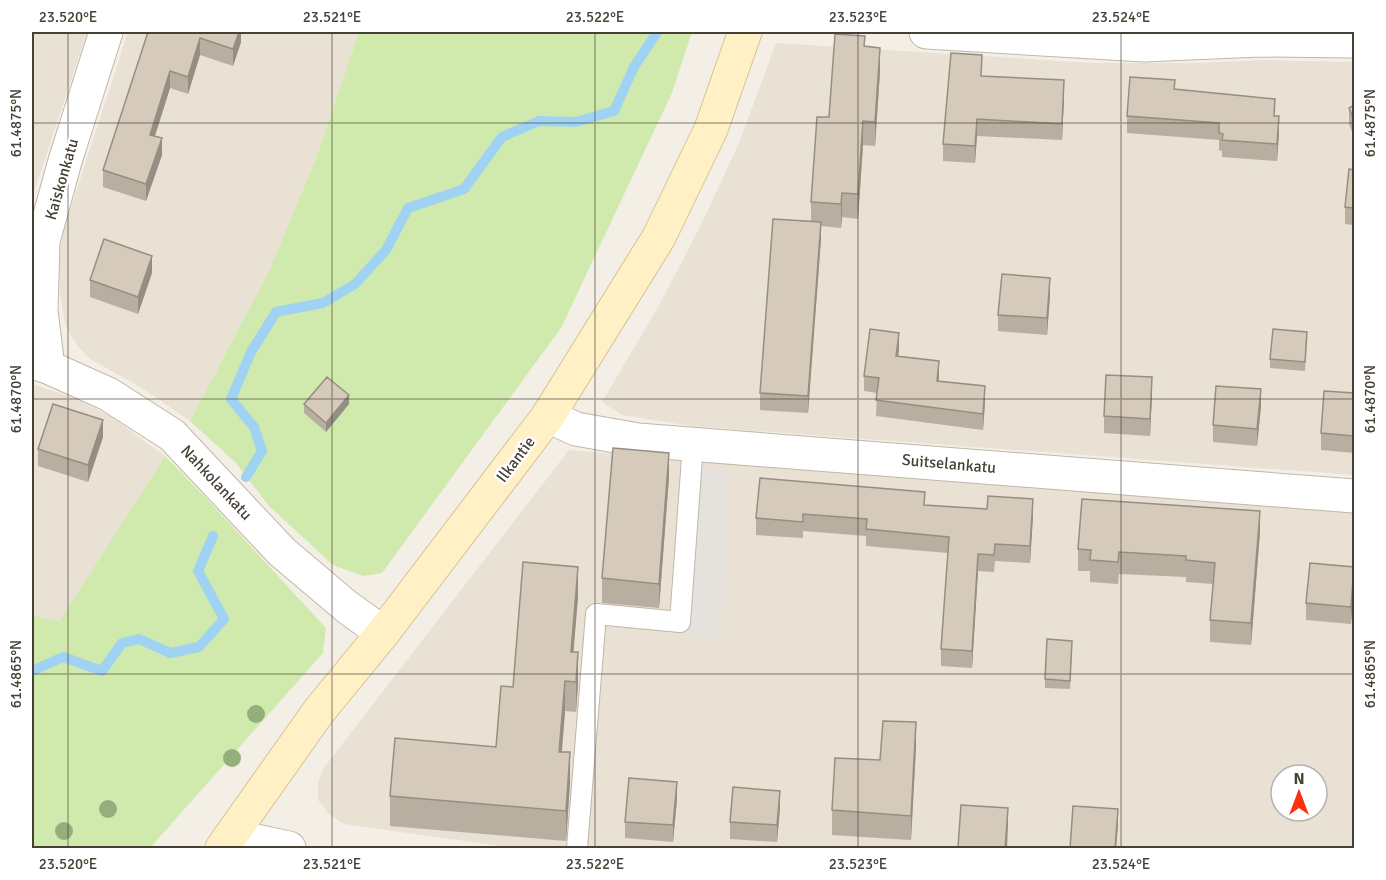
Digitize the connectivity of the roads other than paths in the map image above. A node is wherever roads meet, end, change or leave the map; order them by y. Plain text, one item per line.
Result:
1 (106, 32) edge
2 (745, 32) edge
3 (926, 32) edge
4 (1354, 41) edge
5 (40, 364) edge
6 (548, 416) junction
7 (693, 444) junction
8 (1354, 496) edge
9 (383, 633) junction
10 (227, 842) edge
11 (289, 849) edge
12 (577, 849) edge

1 - 5 street, Kaiskonkatu
2 - 6 main road, Ilkantie
3 - 4 street
5 - 9 street, Nahkolankatu
6 - 7 street, Suitselankatu
6 - 9 main road, Ilkantie
7 - 8 street, Suitselankatu
7 - 12 lane
9 - 10 main road, Ilkantie
10 - 11 street

